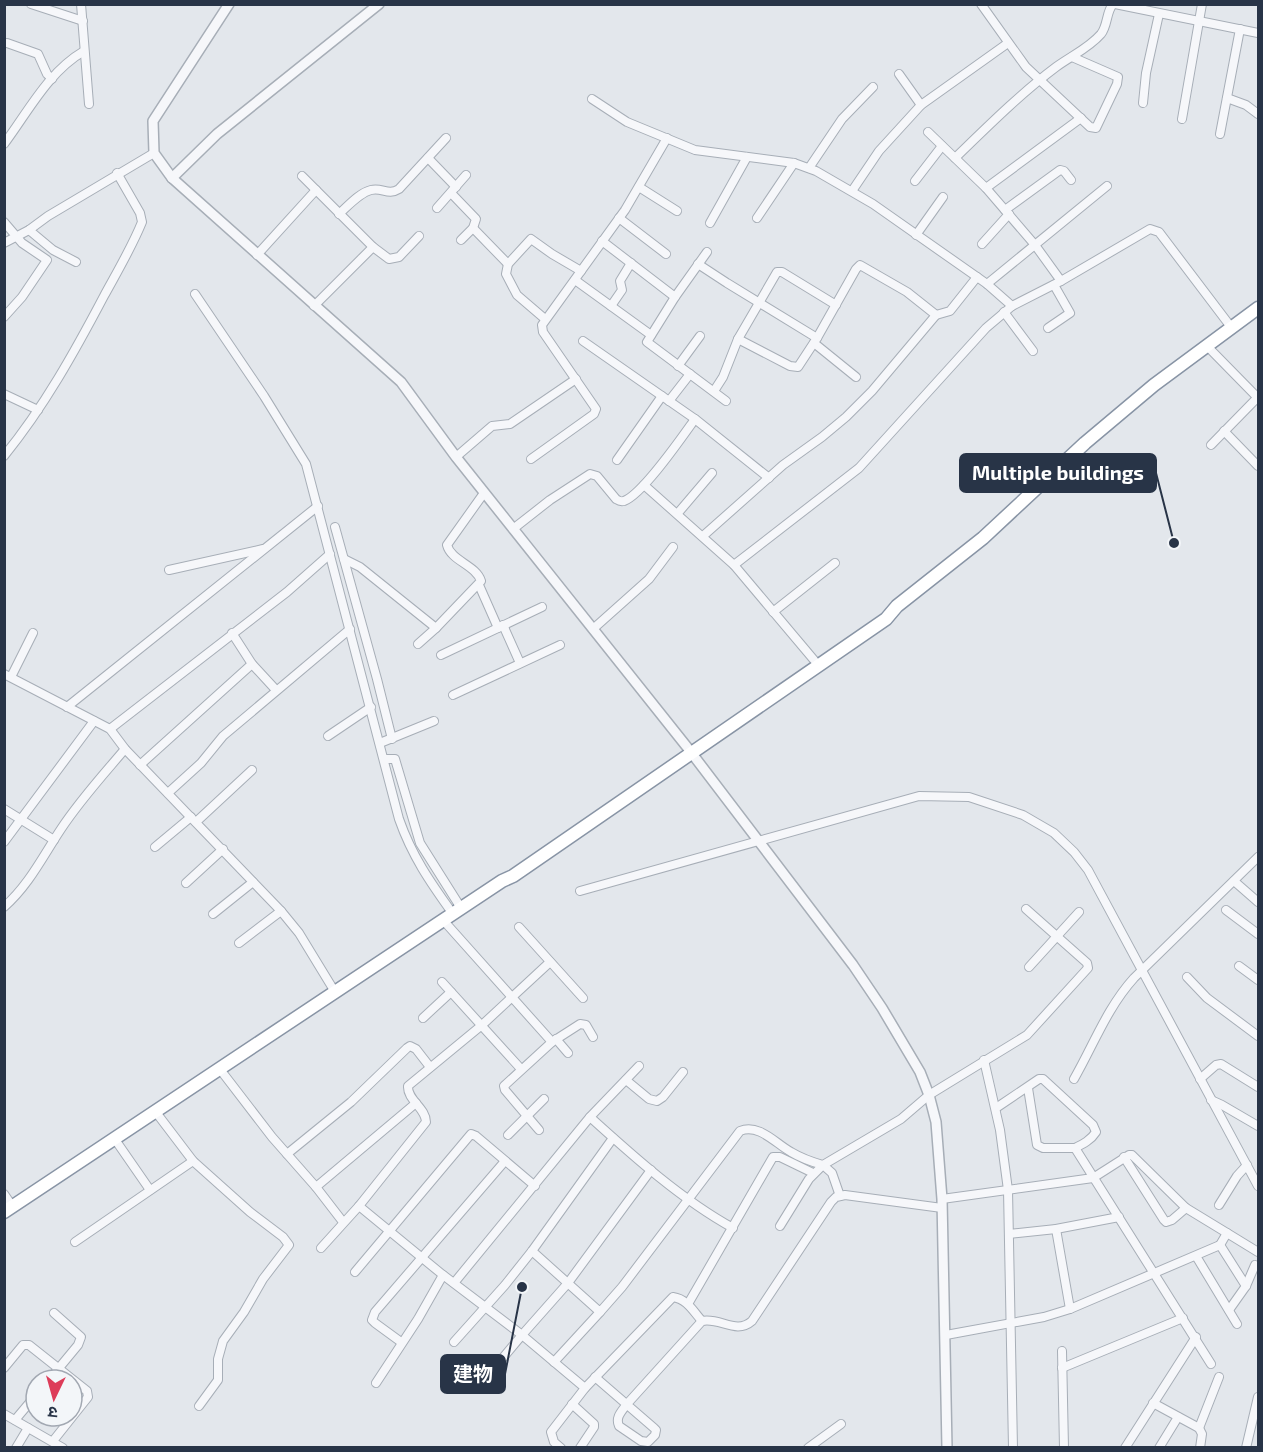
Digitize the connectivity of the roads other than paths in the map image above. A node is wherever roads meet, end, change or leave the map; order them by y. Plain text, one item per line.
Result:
1 (31, 4) edge
2 (81, 4) edge
3 (229, 4) edge
4 (379, 4) edge
5 (981, 4) edge
6 (1202, 4) edge
7 (1117, 5) edge
8 (1159, 14) junction
9 (83, 21) junction
10 (1199, 21) junction
11 (1240, 29) junction
12 (1258, 33) edge
13 (7, 43) dead end
14 (1008, 43) junction
15 (84, 51) junction
16 (1072, 57) junction
17 (899, 74) dead end
18 (52, 80) junction
19 (1040, 81) junction
20 (873, 87) dead end
21 (1227, 98) junction
22 (592, 99) dead end
23 (1143, 103) dead end
24 (89, 104) dead end
25 (921, 105) junction
26 (1258, 114) edge
27 (1081, 118) junction
28 (1182, 119) dead end
29 (928, 132) dead end
30 (1220, 134) dead end
31 (446, 138) dead end
32 (667, 138) junction
33 (4, 144) edge
34 (942, 146) junction
35 (154, 153) junction
36 (747, 157) junction
37 (428, 158) junction
38 (955, 158) junction
39 (794, 163) junction
40 (809, 168) junction
41 (117, 173) junction
42 (466, 175) dead end
43 (302, 176) dead end
44 (172, 178) junction
45 (1071, 180) dead end
46 (915, 181) dead end
47 (1107, 186) dead end
48 (639, 187) junction
49 (986, 188) junction
50 (316, 190) junction
51 (453, 190) junction
52 (852, 190) junction
53 (943, 197) dead end
54 (436, 208) dead end
55 (676, 211) dead end
56 (1007, 212) junction
57 (339, 214) junction
58 (757, 218) dead end
59 (619, 219) junction
60 (4, 222) edge
61 (710, 223) dead end
62 (473, 228) junction
63 (29, 230) junction
64 (916, 235) junction
65 (419, 236) dead end
66 (16, 237) junction
67 (461, 240) dead end
68 (602, 241) junction
69 (4, 243) edge
70 (982, 244) dead end
71 (1035, 245) junction
72 (373, 247) junction
73 (707, 252) dead end
74 (666, 254) dead end
75 (257, 255) junction
76 (76, 262) dead end
77 (631, 263) junction
78 (508, 264) junction
79 (698, 264) junction
80 (581, 271) junction
81 (977, 277) junction
82 (575, 280) junction
83 (1058, 283) junction
84 (987, 284) junction
85 (195, 294) dead end
86 (675, 297) junction
87 (759, 303) junction
88 (836, 305) junction
89 (314, 306) junction
90 (611, 306) junction
91 (1012, 306) junction
92 (1258, 308) edge
93 (1004, 312) junction
94 (936, 315) junction
95 (4, 317) edge
96 (545, 319) junction
97 (1231, 327) junction
98 (1048, 328) dead end
99 (651, 335) junction
100 (700, 336) dead end
101 (738, 339) junction
102 (815, 340) junction
103 (583, 341) dead end
104 (1206, 345) junction
105 (1033, 351) dead end
106 (678, 366) junction
107 (690, 374) junction
108 (856, 377) dead end
109 (576, 379) junction
110 (714, 391) junction
111 (4, 394) edge
112 (1258, 397) edge
113 (666, 398) junction
114 (726, 401) dead end
115 (38, 410) junction
116 (695, 419) junction
117 (1224, 432) junction
118 (1211, 445) dead end
119 (4, 456) edge
120 (456, 457) junction
121 (531, 459) dead end
122 (617, 460) dead end
123 (1258, 466) edge
124 (712, 473) dead end
125 (769, 478) junction
126 (644, 485) junction
127 (484, 493) junction
128 (318, 506) junction
129 (678, 513) junction
130 (335, 526) dead end
131 (513, 529) junction
132 (703, 536) junction
133 (673, 547) dead end
134 (264, 548) junction
135 (330, 554) junction
136 (344, 559) junction
137 (835, 563) dead end
138 (734, 565) junction
139 (169, 570) dead end
140 (480, 585) junction
141 (897, 606) junction
142 (542, 607) dead end
143 (773, 612) junction
144 (501, 627) junction
145 (350, 628) junction
146 (436, 628) junction
147 (593, 629) junction
148 (33, 633) dead end
149 (232, 633) junction
150 (418, 644) dead end
151 (560, 645) dead end
152 (441, 655) dead end
153 (814, 660) junction
154 (520, 663) junction
155 (252, 664) junction
156 (8, 676) edge
157 (276, 690) junction
158 (453, 695) dead end
159 (67, 707) junction
160 (371, 708) junction
161 (94, 721) junction
162 (434, 721) dead end
163 (110, 729) junction
164 (328, 736) dead end
165 (392, 739) junction
166 (380, 743) junction
167 (125, 750) junction
168 (689, 750) junction
169 (384, 759) junction
170 (140, 765) junction
171 (252, 770) dead end
172 (168, 793) junction
173 (4, 809) edge
174 (21, 818) junction
175 (194, 820) junction
176 (54, 840) junction
177 (4, 842) edge
178 (760, 842) junction
179 (155, 847) dead end
180 (223, 849) junction
181 (1258, 858) edge
182 (1234, 881) junction
183 (253, 882) junction
184 (186, 883) dead end
185 (580, 891) dead end
186 (1258, 902) edge
187 (4, 907) edge
188 (1026, 909) dead end
189 (1226, 910) dead end
190 (281, 911) junction
191 (1079, 912) dead end
192 (213, 914) dead end
193 (452, 914) junction
194 (519, 927) dead end
195 (1258, 934) edge
196 (1057, 937) junction
197 (239, 943) dead end
198 (550, 962) junction
199 (1239, 966) dead end
200 (1029, 967) dead end
201 (1142, 971) junction
202 (1187, 977) dead end
203 (1258, 980) edge
204 (442, 982) dead end
205 (335, 992) junction
206 (451, 992) junction
207 (512, 996) junction
208 (583, 998) dead end
209 (423, 1018) dead end
210 (482, 1025) junction
211 (1258, 1036) edge
212 (593, 1037) dead end
213 (554, 1040) junction
214 (568, 1053) dead end
215 (984, 1060) junction
216 (639, 1066) dead end
217 (430, 1067) junction
218 (219, 1068) junction
219 (521, 1069) junction
220 (683, 1072) dead end
221 (1200, 1078) junction
222 (1074, 1079) dead end
223 (626, 1080) junction
224 (1258, 1087) edge
225 (1028, 1088) junction
226 (929, 1095) junction
227 (544, 1099) dead end
228 (1211, 1100) junction
229 (416, 1103) junction
230 (996, 1108) junction
231 (154, 1111) junction
232 (527, 1116) junction
233 (590, 1118) junction
234 (1258, 1126) edge
235 (539, 1130) dead end
236 (508, 1135) dead end
237 (114, 1138) junction
238 (613, 1138) junction
239 (1075, 1148) junction
240 (287, 1154) junction
241 (1124, 1158) junction
242 (193, 1161) junction
243 (505, 1161) junction
244 (823, 1165) junction
245 (1247, 1165) junction
246 (651, 1170) junction
247 (813, 1173) junction
248 (1093, 1178) junction
249 (535, 1186) junction
250 (1258, 1186) edge
251 (316, 1187) junction
252 (150, 1190) junction
253 (1008, 1190) junction
254 (4, 1194) edge
255 (840, 1196) junction
256 (689, 1198) junction
257 (942, 1203) junction
258 (1219, 1205) dead end
259 (359, 1206) junction
260 (1186, 1208) junction
261 (9, 1209) edge
262 (1119, 1217) junction
263 (343, 1222) junction
264 (780, 1226) dead end
265 (733, 1228) junction
266 (1056, 1229) junction
267 (389, 1231) junction
268 (1227, 1233) junction
269 (1009, 1234) junction
270 (75, 1242) dead end
271 (1220, 1245) junction
272 (321, 1248) dead end
273 (532, 1251) junction
274 (1258, 1252) edge
275 (1196, 1256) junction
276 (421, 1257) junction
277 (1255, 1265) dead end
278 (355, 1272) dead end
279 (1154, 1274) junction
280 (443, 1275) junction
281 (454, 1283) junction
282 (568, 1283) junction
283 (1246, 1286) junction
284 (688, 1304) junction
285 (485, 1306) junction
286 (1070, 1309) junction
287 (1229, 1310) junction
288 (600, 1312) junction
289 (54, 1313) dead end
290 (1183, 1318) junction
291 (702, 1321) junction
292 (1012, 1323) junction
293 (1237, 1324) dead end
294 (522, 1335) junction
295 (946, 1335) junction
296 (1196, 1337) junction
297 (401, 1342) junction
298 (454, 1342) dead end
299 (1062, 1351) dead end
300 (554, 1362) junction
301 (1211, 1364) dead end
302 (496, 1366) dead end
303 (4, 1368) edge
304 (59, 1368) joint
305 (1062, 1368) junction
306 (595, 1377) junction
307 (1219, 1377) dead end
308 (376, 1383) dead end
309 (585, 1388) junction
310 (1258, 1398) edge
311 (1153, 1403) junction
312 (572, 1404) junction
313 (627, 1404) junction
314 (199, 1407) dead end
315 (24, 1409) edge
316 (4, 1413) edge
317 (1178, 1417) junction
318 (15, 1420) junction
319 (841, 1424) dead end
320 (24, 1426) edge
321 (28, 1428) joint
322 (63, 1428) edge
323 (1199, 1428) junction
324 (53, 1441) junction
325 (16, 1448) edge
326 (63, 1448) edge
327 (561, 1448) edge
328 (580, 1448) edge
329 (808, 1448) edge
330 (947, 1448) edge
331 (1013, 1448) edge
332 (1064, 1448) edge
333 (1125, 1448) edge
334 (1159, 1448) edge
335 (1200, 1448) edge
336 (1246, 1448) edge

1 - 9 street
2 - 9 street
3 - 35 street
4 - 44 street
5 - 14 street
6 - 10 street
7 - 8 street
7 - 16 street
8 - 10 street
8 - 23 street
9 - 15 street
10 - 11 street
10 - 28 street
11 - 12 street
11 - 21 street
13 - 18 street
14 - 19 street
14 - 25 street
15 - 18 street
15 - 24 street
16 - 19 street
16 - 27 street
17 - 25 street
18 - 33 street
19 - 27 street
19 - 38 street
20 - 40 street
21 - 26 street
21 - 30 street
22 - 32 street
25 - 52 street
27 - 49 street
29 - 34 street
31 - 37 street
32 - 36 street
32 - 48 street
34 - 38 street
34 - 46 street
35 - 41 street
35 - 44 street
36 - 39 street
36 - 61 street
37 - 51 street
37 - 57 street
38 - 49 street
39 - 40 street
39 - 58 street
40 - 52 street
41 - 63 street
41 - 115 street
42 - 51 street
43 - 50 street
44 - 75 street
45 - 56 street
47 - 71 street
48 - 55 street
48 - 59 street
49 - 56 street
50 - 57 street
50 - 75 street
51 - 54 street
51 - 62 street
52 - 64 street
53 - 64 street
56 - 70 street
56 - 71 street
57 - 72 street
59 - 68 street
59 - 74 street
60 - 66 street
62 - 67 street
62 - 78 street
63 - 66 street
63 - 76 street
64 - 81 street
65 - 72 street
66 - 69 street
66 - 95 street
68 - 77 street
68 - 80 street
71 - 83 street
71 - 84 street
72 - 89 street
73 - 79 street
75 - 89 street
77 - 86 street
77 - 90 street
78 - 80 street
78 - 96 street
79 - 86 street
79 - 87 street
80 - 82 street
81 - 84 street
81 - 94 street
82 - 90 street
82 - 96 street
83 - 91 street
83 - 97 street
83 - 98 street
84 - 91 street
85 - 128 street
86 - 99 street
87 - 88 street
87 - 101 street
87 - 102 street
88 - 94 street
88 - 102 street
89 - 120 street
90 - 99 street
91 - 93 street
92 - 97 highway
93 - 105 street
93 - 138 street
94 - 125 street
96 - 109 street
97 - 104 highway
99 - 106 street
100 - 106 street
101 - 102 street
101 - 110 street
102 - 108 street
103 - 113 street
104 - 112 street
104 - 141 highway
106 - 107 street
107 - 110 street
107 - 113 street
109 - 120 street
109 - 121 street
110 - 114 street
111 - 115 street
112 - 117 street
113 - 116 street
113 - 122 street
115 - 119 street
116 - 125 street
116 - 126 street
117 - 118 street
117 - 123 street
120 - 127 street
124 - 129 street
125 - 132 street
126 - 129 street
126 - 131 street
127 - 131 street
127 - 140 street
128 - 134 street
128 - 135 street
129 - 132 street
130 - 136 street
131 - 147 street
132 - 138 street
133 - 147 street
134 - 139 street
134 - 159 street
135 - 145 street
135 - 149 street
136 - 146 street
136 - 165 street
137 - 143 street
138 - 143 street
140 - 144 street
140 - 146 street
141 - 153 highway
141 - 168 highway
142 - 144 street
143 - 153 street
144 - 152 street
144 - 154 street
145 - 157 street
145 - 160 street
146 - 150 street
147 - 168 street
148 - 156 street
149 - 155 street
149 - 163 street
151 - 154 street
153 - 168 highway
154 - 158 street
155 - 157 street
155 - 170 street
156 - 159 street
157 - 172 street
159 - 161 street
160 - 164 street
160 - 166 street
161 - 163 street
161 - 174 street
162 - 165 street
163 - 167 street
165 - 166 street
166 - 169 street
167 - 170 street
167 - 176 street
168 - 178 street
168 - 193 highway
169 - 193 street
169 - 193 street
170 - 172 street
171 - 175 street
172 - 175 street
173 - 174 street
174 - 176 street
174 - 177 street
175 - 179 street
175 - 180 street
176 - 187 street
178 - 185 street
178 - 201 street
178 - 226 street
180 - 183 street
180 - 184 street
181 - 182 street
182 - 186 street
182 - 201 street
183 - 190 street
183 - 192 street
188 - 196 street
189 - 195 street
190 - 197 street
190 - 205 street
191 - 196 street
193 - 205 highway
193 - 207 street
194 - 198 street
196 - 200 street
196 - 215 street
198 - 207 street
198 - 208 street
199 - 203 street
201 - 221 street
201 - 222 street
202 - 211 street
204 - 206 street
205 - 218 highway
206 - 209 street
206 - 210 street
207 - 210 street
207 - 213 street
210 - 217 street
210 - 219 street
212 - 213 street
213 - 214 street
213 - 219 street
215 - 226 street
215 - 230 street
216 - 223 street
217 - 229 street
217 - 240 street
218 - 231 highway
218 - 240 street
219 - 232 street
220 - 223 street
221 - 224 street
221 - 228 street
223 - 233 street
225 - 230 street
225 - 239 street
225 - 239 street
226 - 244 street
226 - 257 street
227 - 232 street
228 - 234 street
228 - 245 street
229 - 251 street
229 - 259 street
230 - 253 street
231 - 237 highway
231 - 242 street
232 - 235 street
232 - 236 street
233 - 238 street
233 - 249 street
237 - 252 street
237 - 261 highway
238 - 246 street
238 - 273 street
239 - 248 street
240 - 251 street
241 - 248 street
241 - 260 street
241 - 260 street
242 - 252 street
242 - 314 street
243 - 249 street
243 - 267 street
243 - 276 street
244 - 247 street
244 - 255 street
244 - 256 street
245 - 250 street
245 - 258 street
246 - 256 street
246 - 282 street
247 - 264 street
247 - 265 street
248 - 253 street
248 - 262 street
249 - 281 street
251 - 263 street
252 - 270 street
253 - 257 street
253 - 269 street
254 - 261 street
255 - 257 street
255 - 291 street
256 - 265 street
256 - 288 street
257 - 295 street
259 - 263 street
259 - 267 street
260 - 268 street
262 - 266 street
262 - 279 street
263 - 272 street
265 - 284 street
266 - 269 street
266 - 286 street
267 - 276 street
267 - 278 street
268 - 271 street
268 - 274 street
269 - 292 street
271 - 275 street
271 - 283 street
273 - 282 street
273 - 285 street
275 - 279 street
275 - 287 street
276 - 280 street
276 - 297 street
277 - 283 street
279 - 286 street
279 - 290 street
280 - 281 street
280 - 297 street
281 - 285 street
282 - 288 street
282 - 294 street
283 - 287 street
284 - 291 street
284 - 306 street
285 - 294 street
285 - 298 street
286 - 292 street
287 - 293 street
288 - 300 street
289 - 304 street
290 - 296 street
290 - 305 street
291 - 313 street
292 - 295 street
292 - 331 street
294 - 300 street
294 - 302 street
295 - 330 street
296 - 301 street
296 - 311 street
297 - 308 street
299 - 305 street
300 - 309 street
303 - 304 street
305 - 332 street
306 - 309 street
306 - 313 street
307 - 323 street
309 - 312 street
310 - 336 street
311 - 317 street
311 - 333 street
312 - 327 street
312 - 328 street
313 - 313 street
315 - 318 street
316 - 318 street
317 - 323 street
317 - 334 street
318 - 320 street
319 - 329 street
321 - 324 street
321 - 325 street
322 - 324 street
323 - 335 street
324 - 326 street

